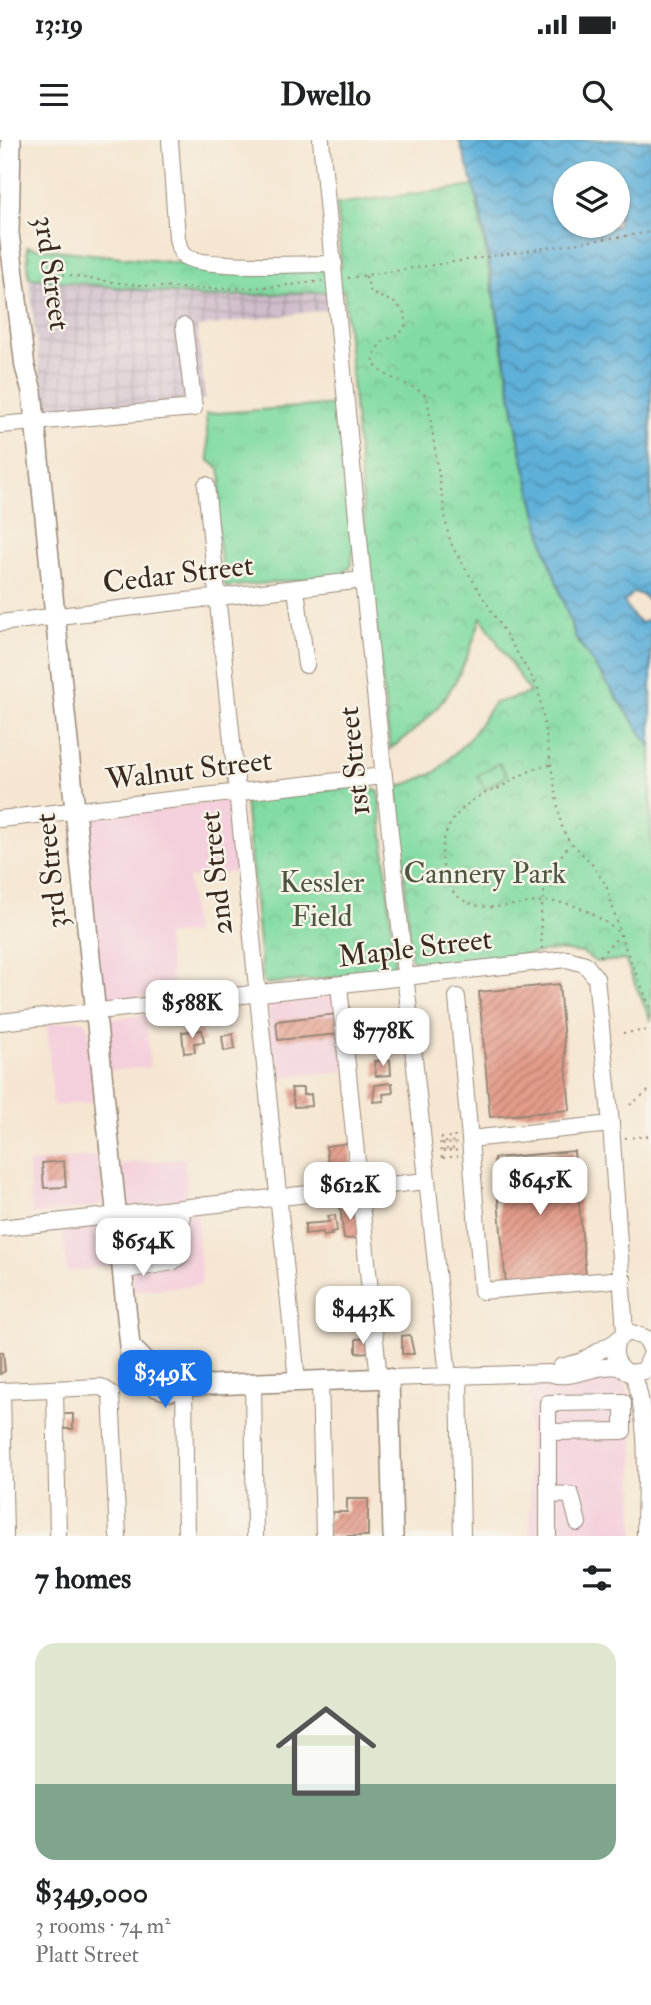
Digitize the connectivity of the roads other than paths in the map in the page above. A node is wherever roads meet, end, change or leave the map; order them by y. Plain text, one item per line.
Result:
1 (11, 140) edge
2 (170, 140) edge
3 (321, 140) edge
4 (335, 272) junction
5 (184, 326) dead end
6 (35, 422) junction
7 (0, 425) edge
8 (206, 485) dead end
9 (363, 580) junction
10 (296, 589) junction
11 (215, 598) junction
12 (56, 617) junction
13 (0, 623) edge
14 (306, 665) dead end
15 (383, 776) junction
16 (237, 793) junction
17 (74, 811) junction
18 (0, 819) edge
19 (406, 977) junction
20 (339, 986) junction
21 (257, 994) junction
22 (457, 996) dead end
23 (94, 1011) junction
24 (0, 1022) edge
25 (611, 1124) junction
26 (470, 1139) junction
27 (426, 1181) junction
28 (359, 1191) junction
29 (278, 1199) junction
30 (182, 1208) junction
31 (116, 1215) junction
32 (0, 1228) edge
33 (121, 1270) junction
34 (623, 1283) junction
35 (627, 1336) junction
36 (650, 1357) edge
37 (627, 1371) junction
38 (550, 1373) junction
39 (567, 1375) junction
40 (454, 1376) junction
41 (384, 1378) junction
42 (320, 1380) junction
43 (297, 1381) junction
44 (253, 1383) junction
45 (184, 1386) junction
46 (55, 1389) junction
47 (1, 1391) edge
48 (651, 1394) edge
49 (567, 1402) junction
50 (649, 1417) edge
51 (623, 1422) junction
52 (548, 1432) junction
53 (548, 1494) junction
54 (578, 1523) dead end
55 (5, 1536) edge
56 (58, 1536) edge
57 (118, 1536) edge
58 (186, 1536) edge
59 (255, 1536) edge
60 (324, 1536) edge
61 (393, 1536) edge
62 (463, 1536) edge
63 (548, 1536) edge
64 (645, 1536) edge

1 - 6 main road, 3rd Street
2 - 4 street
3 - 4 street, 1st Street
4 - 9 street, 1st Street
5 - 6 street
6 - 7 street
6 - 12 main road, 3rd Street
8 - 11 street, 2nd Street
9 - 10 street, Cedar Street
9 - 15 street, 1st Street
10 - 11 street, Cedar Street
10 - 14 street
11 - 12 street, Cedar Street
11 - 16 street, 2nd Street
12 - 13 street, Cedar Street
12 - 17 main road, 3rd Street
15 - 16 street, Walnut Street
15 - 19 street, 1st Street
16 - 17 street, Walnut Street
16 - 21 street, 2nd Street
17 - 18 street, Walnut Street
17 - 23 main road, 3rd Street
19 - 20 street, Maple Street
19 - 25 street, Maple Street
19 - 27 street, 1st Street
20 - 21 street, Maple Street
20 - 28 street
21 - 23 street, Maple Street
21 - 29 street, 2nd Street
22 - 26 street
23 - 24 street, Maple Street
23 - 31 main road, 3rd Street
25 - 26 street
25 - 34 street
26 - 34 street
27 - 28 street
27 - 40 street, 1st Street
28 - 29 street
28 - 41 street
29 - 30 street
29 - 43 street, 2nd Street
30 - 31 street
30 - 33 street
31 - 32 street
31 - 33 main road, 3rd Street
33 - 45 main road, 3rd Street
34 - 35 street
35 - 36 street
35 - 37 street
35 - 38 street
36 - 37 street
36 - 48 street
37 - 39 street
37 - 50 street
38 - 39 street
38 - 40 street
39 - 49 street
40 - 41 street
40 - 62 street, 1st Street
41 - 42 main road
41 - 61 main road
42 - 43 main road
42 - 60 street
43 - 44 main road
44 - 45 main road
44 - 59 street
45 - 58 street
46 - 47 street
46 - 56 street
46 - 57 street
47 - 55 street
49 - 51 street
49 - 52 street
50 - 51 street
50 - 64 street
51 - 52 street
52 - 53 street
53 - 54 street
53 - 63 street

